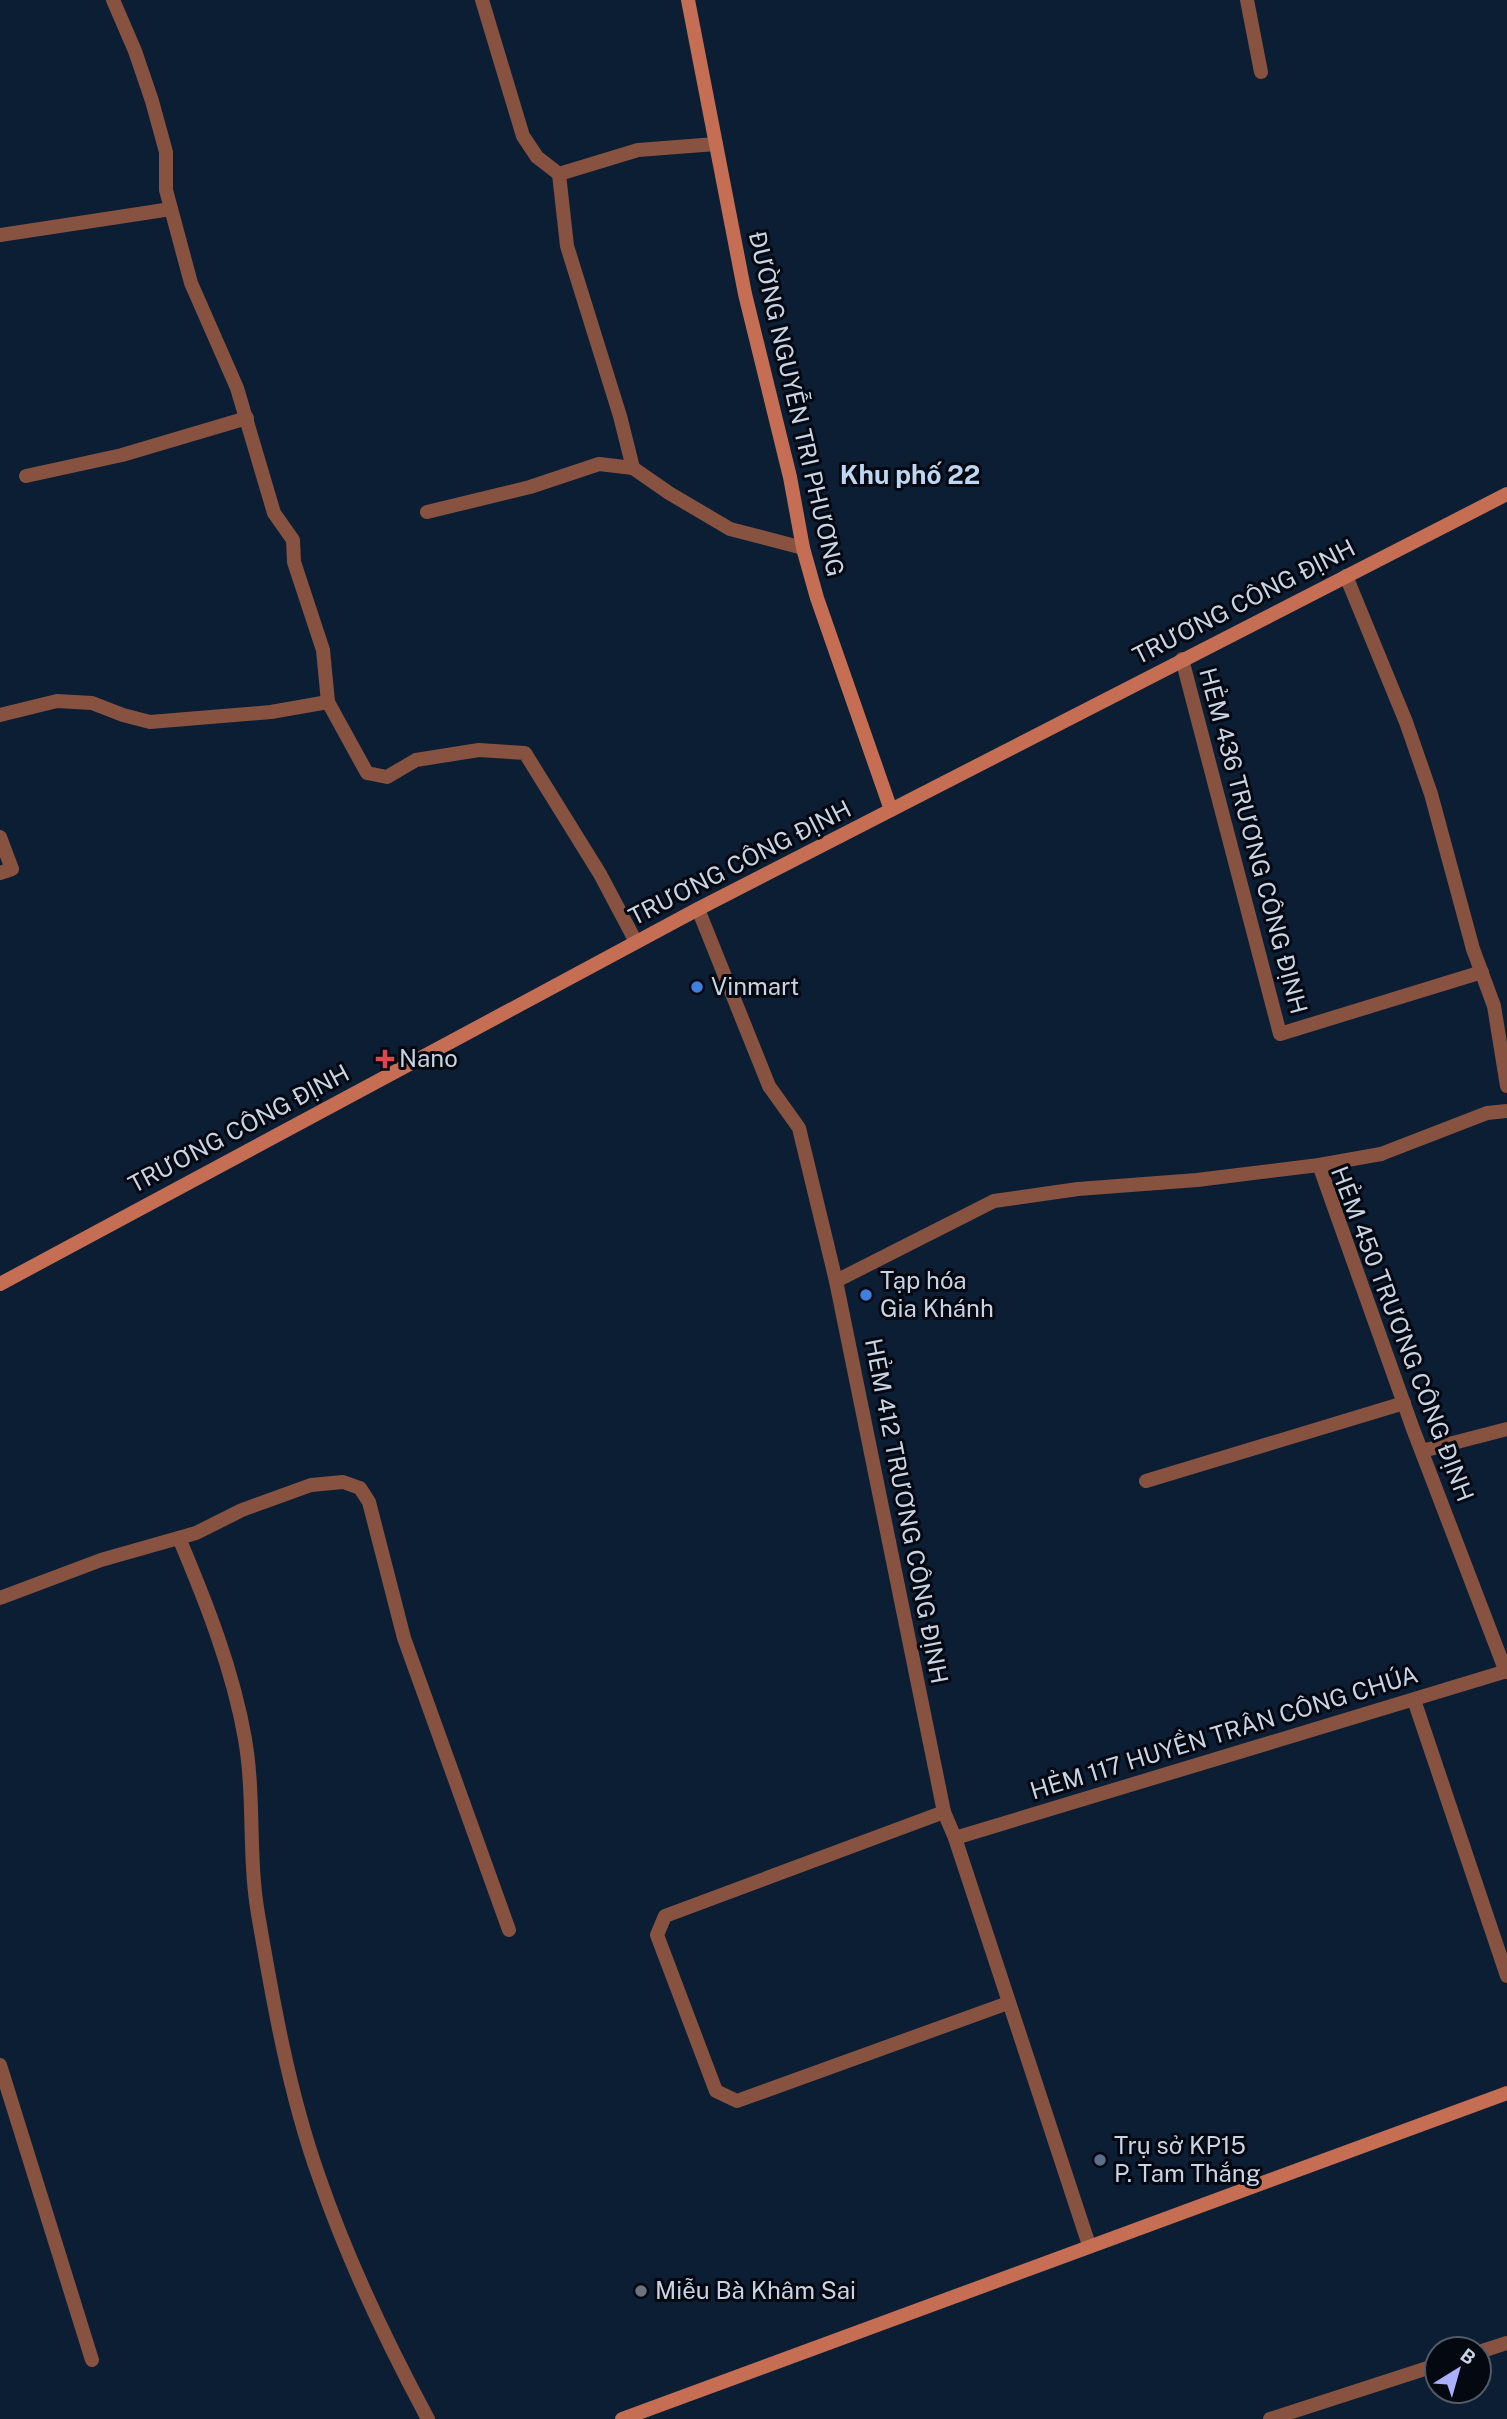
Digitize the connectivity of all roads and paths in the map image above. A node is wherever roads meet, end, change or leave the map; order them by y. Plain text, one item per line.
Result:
1 (113, 0) edge
2 (482, 0) edge
3 (688, 0) edge
4 (1247, 0) edge
5 (1261, 72) dead end
6 (716, 144) junction
7 (559, 174) junction
8 (172, 209) junction
9 (0, 234) edge
10 (247, 418) junction
11 (633, 468) junction
12 (26, 475) dead end
13 (1507, 494) edge
14 (427, 512) dead end
15 (803, 548) junction
16 (1346, 576) junction
17 (1182, 659) junction
18 (328, 702) junction
19 (0, 715) edge
20 (891, 810) junction
21 (0, 837) edge
22 (0, 873) edge
23 (698, 909) junction
24 (636, 942) junction
25 (1482, 972) junction
26 (1507, 1086) edge
27 (1507, 1111) edge
28 (1319, 1165) junction
29 (836, 1281) junction
30 (0, 1284) edge
31 (1404, 1403) junction
32 (1507, 1429) edge
33 (1422, 1451) junction
34 (1146, 1481) dead end
35 (179, 1538) junction
36 (0, 1598) edge
37 (1506, 1671) edge
38 (1413, 1700) junction
39 (944, 1812) junction
40 (955, 1838) junction
41 (509, 1930) dead end
42 (1507, 1976) edge
43 (1008, 2003) junction
44 (0, 2065) edge
45 (1507, 2093) edge
46 (1089, 2245) junction
47 (92, 2360) dead end
48 (1423, 2370) edge
49 (428, 2419) edge
50 (622, 2419) edge
51 (1269, 2419) edge

1 - 8 street
2 - 7 street
3 - 6 street, ĐƯỜNG NGUYỄN TRI PHƯƠNG
4 - 5 street
6 - 7 street
6 - 15 street, ĐƯỜNG NGUYỄN TRI PHƯƠNG
7 - 11 street
8 - 9 street
8 - 10 street
10 - 12 street
10 - 18 street
11 - 14 street
11 - 15 street
13 - 16 street, TRƯƠNG CÔNG ĐỊNH
15 - 20 street, ĐƯỜNG NGUYỄN TRI PHƯƠNG
16 - 17 street, TRƯƠNG CÔNG ĐỊNH
16 - 25 street
17 - 20 street, TRƯƠNG CÔNG ĐỊNH
17 - 25 street, HẺM 436 TRƯƠNG CÔNG ĐỊNH
18 - 19 street
18 - 24 street
20 - 23 street, TRƯƠNG CÔNG ĐỊNH
21 - 22 street
23 - 24 street, TRƯƠNG CÔNG ĐỊNH
23 - 29 street, HẺM 412 TRƯƠNG CÔNG ĐỊNH
24 - 30 street, TRƯƠNG CÔNG ĐỊNH
25 - 26 street
27 - 28 street
28 - 29 street, HẺM 450 TRƯƠNG CÔNG ĐỊNH
28 - 31 street, HẺM 450 TRƯƠNG CÔNG ĐỊNH
29 - 39 street, HẺM 412 TRƯƠNG CÔNG ĐỊNH
31 - 33 street, HẺM 450 TRƯƠNG CÔNG ĐỊNH
31 - 34 street
32 - 33 street
33 - 37 street, HẺM 450 TRƯƠNG CÔNG ĐỊNH
35 - 36 street
35 - 41 street
35 - 49 street
37 - 38 street, HẺM 117 HUYỀN TRÂN CÔNG CHÚA
38 - 40 street, HẺM 117 HUYỀN TRÂN CÔNG CHÚA
38 - 42 street
39 - 40 street
39 - 43 street
40 - 43 street
43 - 46 street
44 - 47 street
45 - 46 street
46 - 50 street
48 - 51 street

